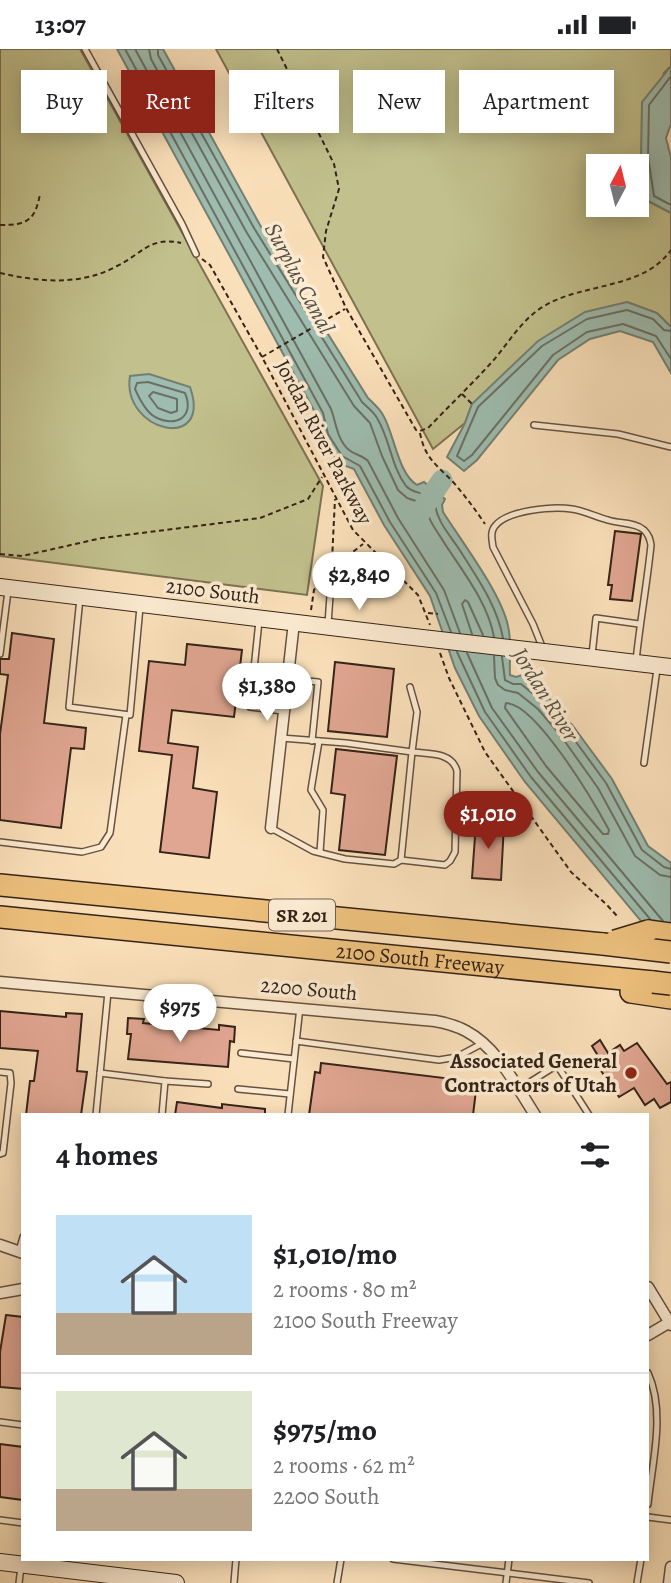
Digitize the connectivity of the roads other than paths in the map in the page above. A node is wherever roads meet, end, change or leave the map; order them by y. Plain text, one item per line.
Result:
1 (85, 49) edge
2 (196, 254) road end
3 (534, 425) dead end
4 (671, 447) edge
5 (332, 568) road end
6 (4, 587) edge
7 (80, 597) junction
8 (141, 604) junction
9 (259, 618) junction
10 (294, 622) junction
11 (639, 624) junction
12 (328, 626) junction
13 (544, 652) junction
14 (0, 654) edge
15 (592, 657) junction
16 (636, 663) junction
17 (664, 666) edge
18 (288, 679) junction
19 (410, 687) dead end
20 (284, 711) junction
21 (125, 715) junction
22 (281, 738) junction
23 (312, 741) junction
24 (319, 741) junction
25 (412, 752) junction
26 (645, 763) dead end
27 (271, 828) joint
28 (0, 842) edge
29 (320, 852) junction
30 (401, 860) junction
31 (0, 885) edge
32 (0, 917) edge
33 (671, 934) edge
34 (603, 944) junction
35 (671, 952) edge
36 (0, 982) edge
37 (665, 990) edge
38 (108, 992) junction
39 (300, 1007) junction
40 (296, 1041) junction
41 (483, 1043) junction
42 (241, 1053) dead end
43 (294, 1059) junction
44 (0, 1072) edge
45 (100, 1073) junction
46 (166, 1081) junction
47 (208, 1084) dead end
48 (237, 1089) dead end
49 (519, 1089) junction
50 (290, 1094) junction
51 (96, 1113) edge
52 (162, 1113) edge
53 (288, 1113) edge
54 (534, 1113) edge
55 (588, 1113) edge
56 (0, 1154) edge
57 (0, 1245) edge
58 (21, 1252) edge
59 (21, 1289) edge
60 (649, 1289) edge
61 (0, 1293) edge
62 (671, 1324) edge
63 (649, 1335) edge
64 (649, 1377) edge
65 (649, 1402) edge
66 (655, 1403) junction
67 (0, 1422) edge
68 (21, 1425) edge
69 (649, 1495) edge
70 (649, 1517) edge
71 (671, 1520) edge
72 (0, 1521) edge
73 (21, 1523) edge
74 (236, 1561) edge
75 (341, 1561) edge
76 (409, 1561) edge
77 (509, 1561) edge
78 (640, 1561) edge
79 (0, 1562) edge
80 (22, 1564) junction
81 (63, 1564) edge
82 (671, 1567) edge
83 (508, 1573) junction
84 (96, 1578) edge
85 (19, 1583) edge
86 (169, 1583) edge
87 (233, 1583) edge
88 (337, 1583) edge
89 (506, 1583) edge
90 (589, 1583) edge
91 (638, 1583) edge
92 (669, 1583) edge

1 - 2 lane
3 - 4 lane
5 - 12 lane
6 - 7 street, 2100 South
6 - 14 lane
7 - 8 street, 2100 South
7 - 21 lane
8 - 9 street, 2100 South
8 - 21 lane
9 - 10 street, 2100 South
9 - 20 lane
10 - 12 street, 2100 South
10 - 18 street
11 - 13 lane
11 - 15 lane
11 - 16 lane
12 - 13 street, 2100 South, bridge
13 - 15 street, 2100 South
15 - 16 street, 2100 South
16 - 17 street, 2100 South
17 - 26 lane
18 - 20 street
18 - 23 lane
19 - 25 lane
20 - 22 street
21 - 28 lane
22 - 23 lane
22 - 27 street
23 - 24 lane
24 - 25 lane
24 - 29 lane
25 - 30 lane
25 - 30 lane
27 - 29 lane
29 - 30 lane
31 - 34 highway, 2100 South Freeway / SR 201
32 - 37 highway, 2100 South Freeway / SR 201
33 - 34 highway, bridge
34 - 35 highway, 2100 South Freeway / SR 201, bridge
36 - 38 street, 2200 South
38 - 39 street, 2200 South
38 - 45 lane
39 - 40 lane
39 - 41 street, 2200 South
40 - 41 lane
40 - 43 lane
41 - 49 street
42 - 43 lane
43 - 50 lane
44 - 56 lane
45 - 46 lane
45 - 51 lane
46 - 47 lane
46 - 52 lane
48 - 50 lane
49 - 54 street
49 - 55 lane
50 - 53 lane
57 - 58 street
59 - 61 street
60 - 62 street
62 - 63 street
64 - 66 lane
65 - 66 lane
66 - 69 lane
67 - 68 lane
70 - 71 lane
72 - 73 lane
74 - 87 lane
75 - 88 lane
76 - 83 lane
77 - 83 lane
78 - 91 lane
79 - 80 street
80 - 81 street
80 - 85 lane
81 - 84 street
82 - 92 street
83 - 89 lane
83 - 90 lane
84 - 86 street

